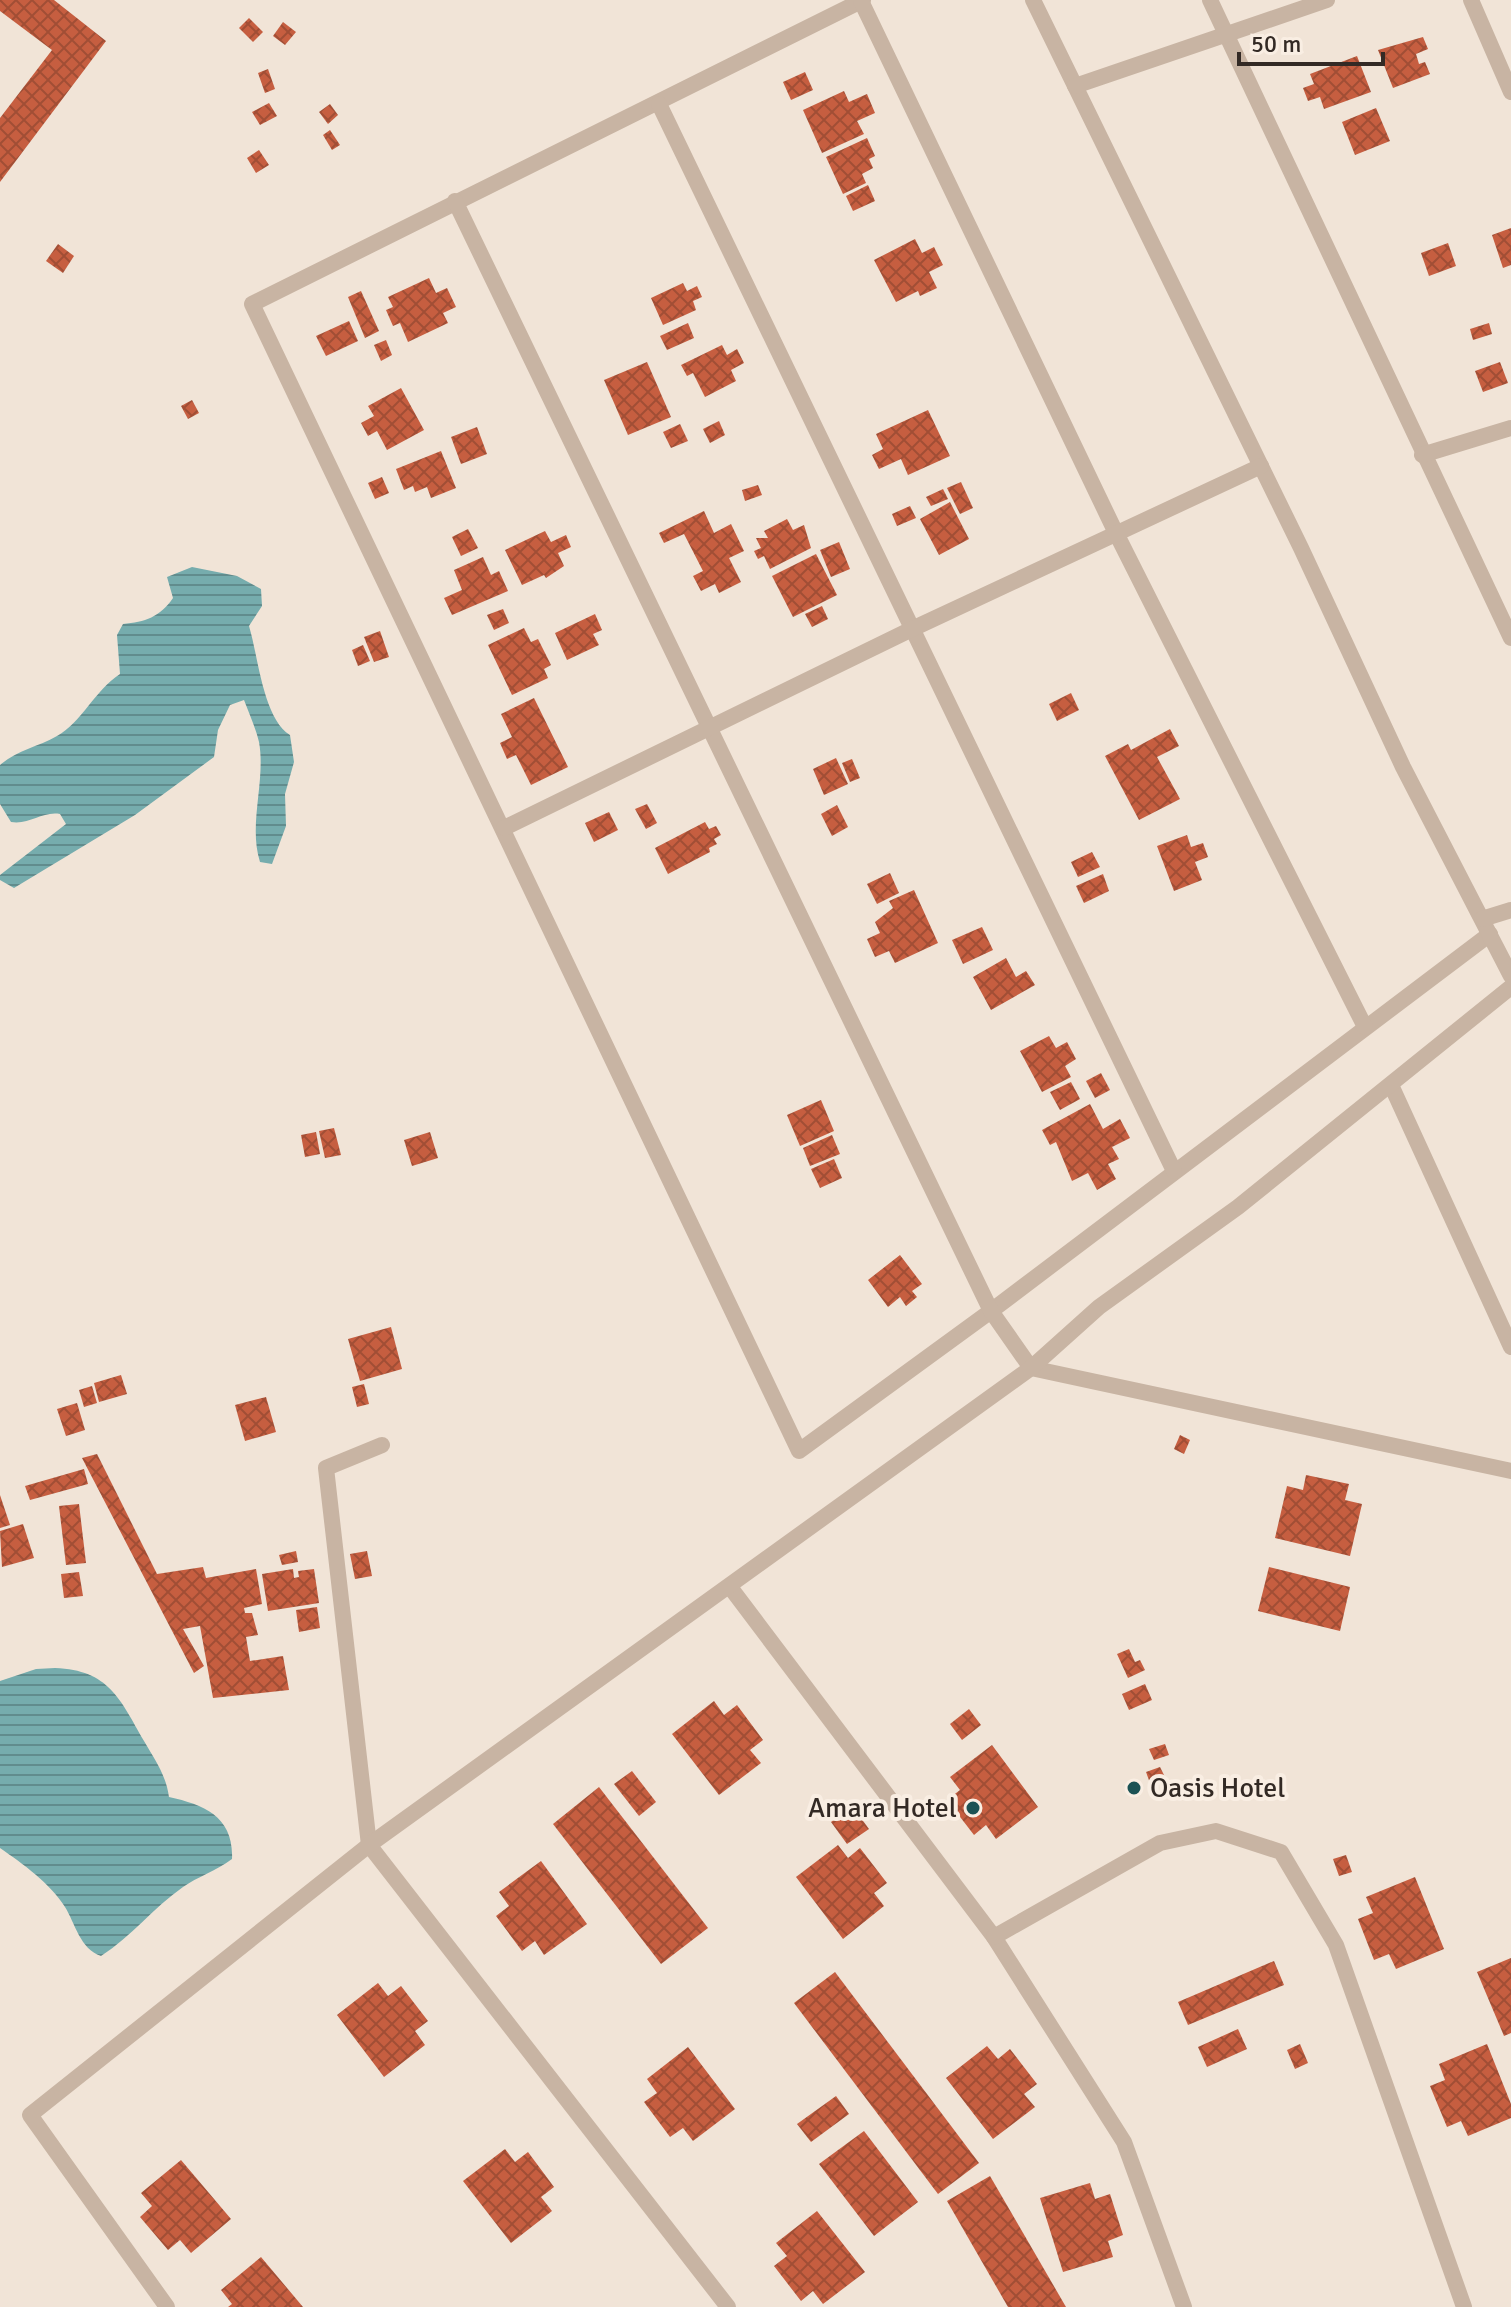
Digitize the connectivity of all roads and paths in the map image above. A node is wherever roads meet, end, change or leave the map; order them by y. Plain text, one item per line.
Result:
1 (862, 0) edge
2 (1033, 0) edge
3 (1210, 0) edge
4 (1327, 0) edge
5 (1471, 0) edge
6 (1226, 36) junction
7 (1075, 86) junction
8 (1511, 92) edge
9 (659, 104) junction
10 (455, 201) junction
11 (1511, 428) edge
12 (1422, 455) junction
13 (1261, 466) junction
14 (1115, 531) junction
15 (912, 629) junction
16 (1511, 638) edge
17 (709, 730) junction
18 (504, 828) junction
19 (1511, 910) edge
20 (1486, 926) junction
21 (1511, 976) edge
22 (1511, 987) edge
23 (1365, 1027) junction
24 (1391, 1085) junction
25 (1174, 1171) junction
26 (991, 1311) junction
27 (1511, 1347) edge
28 (1031, 1368) junction
29 (382, 1445) dead end
30 (1511, 1471) edge
31 (730, 1587) junction
32 (369, 1845) junction
33 (994, 1937) junction
34 (167, 2307) edge
35 (728, 2307) edge
36 (1184, 2307) edge
37 (1464, 2307) edge

1 - 9 street
1 - 14 street
2 - 7 street
3 - 6 street
4 - 6 street
5 - 8 street
6 - 7 street
6 - 12 street
7 - 13 street
9 - 10 street
9 - 15 street
10 - 17 street
10 - 18 street
11 - 12 street
12 - 16 street
13 - 14 street
13 - 20 street
14 - 15 street
14 - 23 street
15 - 17 street
15 - 25 street
17 - 18 street
17 - 26 street
18 - 26 street
19 - 20 street
20 - 21 street
20 - 23 street
22 - 24 street
23 - 25 street
24 - 27 street
24 - 28 street
25 - 26 street
26 - 28 street
28 - 30 street
28 - 31 street
29 - 32 street
31 - 32 street
31 - 33 street
32 - 34 street
32 - 35 street
33 - 36 street
33 - 37 street

